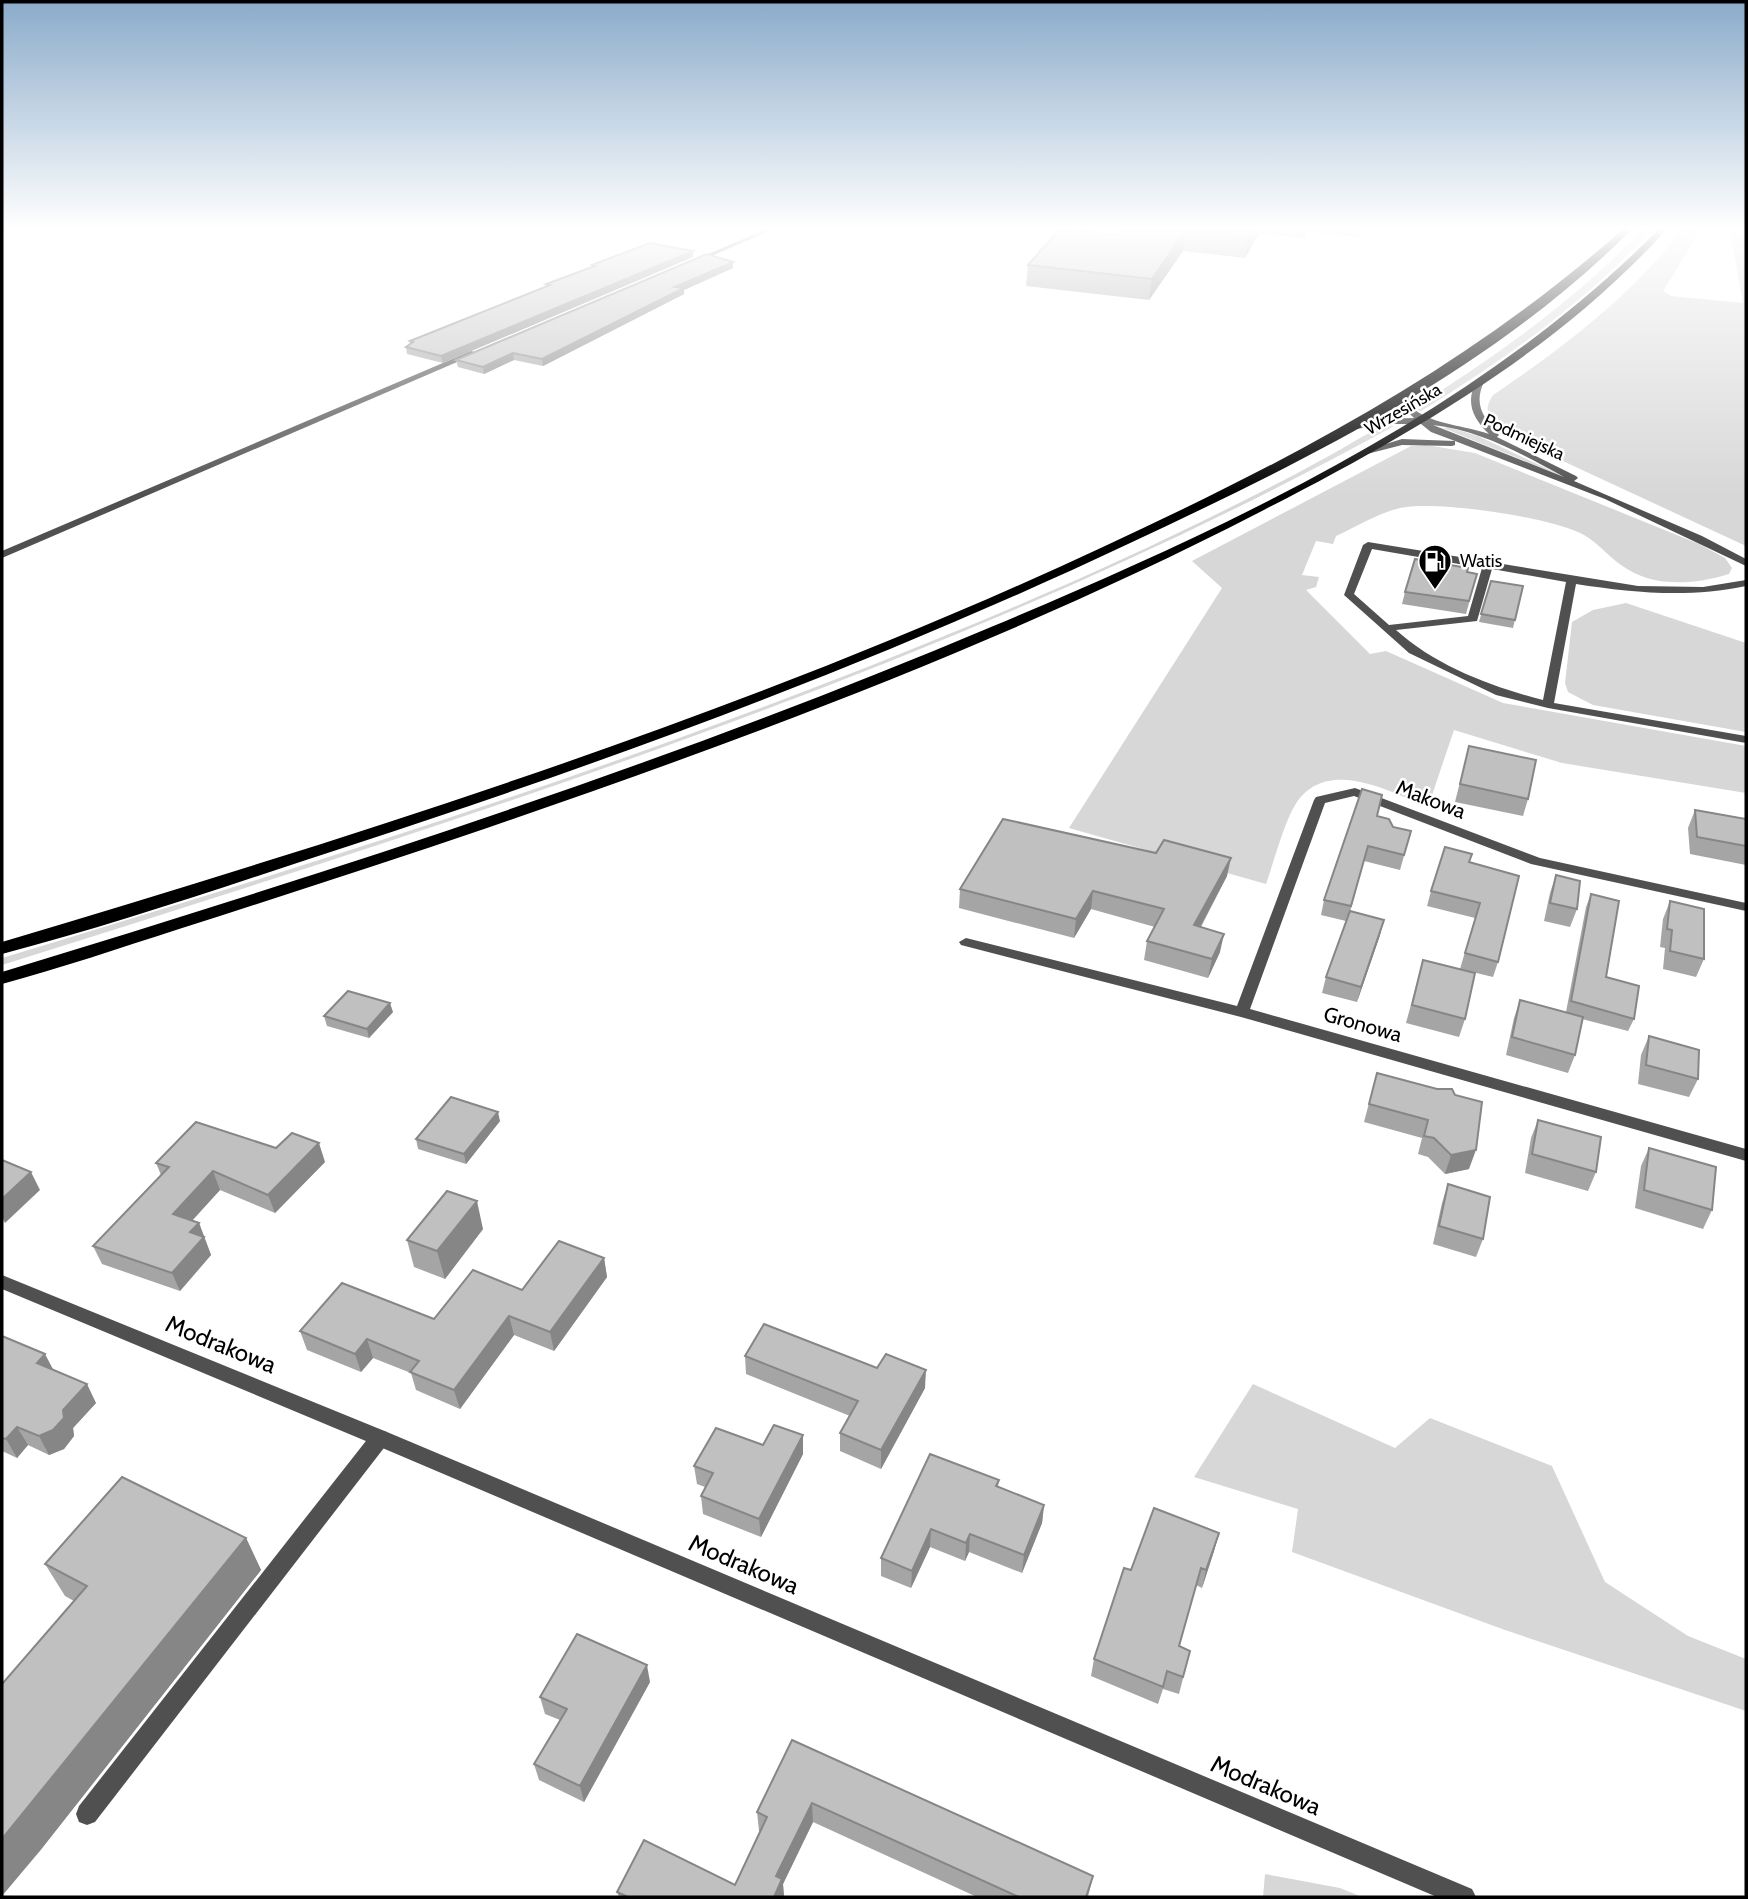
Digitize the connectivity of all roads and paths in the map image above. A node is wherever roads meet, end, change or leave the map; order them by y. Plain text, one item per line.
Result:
1 (1521, 319) edge
2 (1568, 319) edge
3 (479, 351) edge
4 (1480, 382) junction
5 (1411, 392) junction
6 (1421, 421) junction
7 (1352, 427) junction
8 (1467, 445) junction
9 (1514, 447) junction
10 (1367, 450) junction
11 (1608, 497) junction
12 (2, 555) edge
13 (1746, 563) edge
14 (1488, 566) junction
15 (1572, 580) junction
16 (1746, 583) edge
17 (1389, 628) junction
18 (1548, 705) junction
19 (1746, 740) edge
20 (1746, 907) edge
21 (966, 942) dead end
22 (2, 948) edge
23 (2, 978) edge
24 (1242, 1012) junction
25 (1746, 1154) edge
26 (4, 1286) edge
27 (380, 1438) junction
28 (87, 1814) dead end
29 (1464, 1897) edge

1 - 5 main road, Wrzesińska
2 - 4 main road, Wrzesińska
3 - 12 street
4 - 6 main road, Wrzesińska
4 - 9 street
5 - 6 street
5 - 7 main road, Wrzesińska
6 - 7 street, Podmiejska
6 - 8 street, Podmiejska
6 - 9 street, Podmiejska
6 - 10 main road, Wrzesińska
7 - 22 main road, Wrzesińska
8 - 10 street
8 - 11 street, Podmiejska
9 - 11 street, Podmiejska
10 - 23 main road, Wrzesińska
11 - 13 street, Podmiejska
14 - 15 street
14 - 17 street
14 - 17 street
15 - 16 street
15 - 18 street
17 - 18 street
18 - 19 street
20 - 24 street, Makowa
21 - 24 street, Gronowa
24 - 25 street, Gronowa
26 - 27 street, Modrakowa
27 - 28 street
27 - 29 street, Modrakowa

